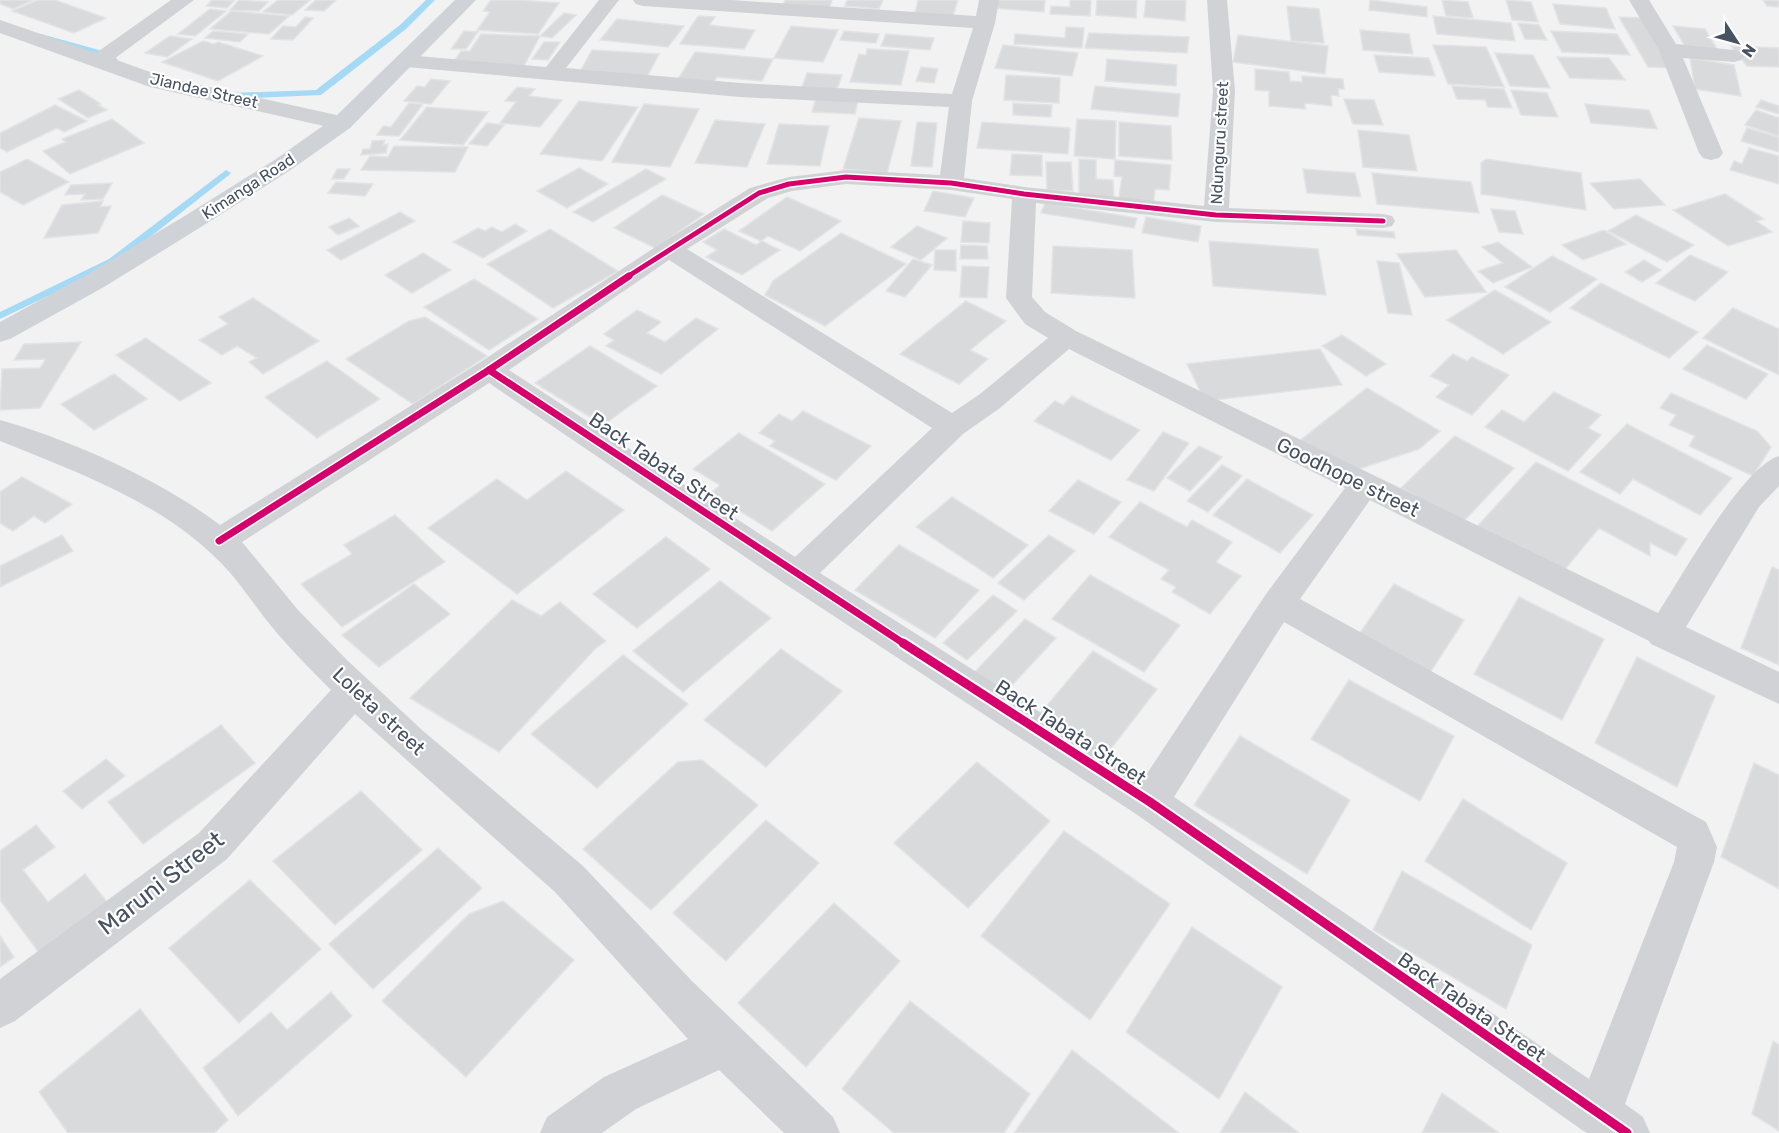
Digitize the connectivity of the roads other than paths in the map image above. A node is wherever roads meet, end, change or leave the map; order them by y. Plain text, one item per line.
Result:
1 (184, 0) edge
2 (466, 0) edge
3 (609, 0) edge
4 (643, 0) edge
5 (989, 0) edge
6 (1217, 0) edge
7 (1638, 0) edge
8 (985, 23) junction
9 (0, 26) edge
10 (1669, 50) junction
11 (1734, 56) dead end
12 (100, 60) junction
13 (406, 61) junction
14 (551, 74) junction
15 (961, 101) junction
16 (342, 123) junction
17 (1711, 153) dead end
18 (951, 183) junction
19 (1024, 194) junction
20 (1216, 215) junction
21 (1383, 221) dead end
22 (669, 249) junction
23 (0, 333) edge
24 (1066, 337) junction
25 (489, 370) junction
26 (952, 427) junction
27 (0, 430) edge
28 (1779, 467) edge
29 (1364, 485) junction
30 (219, 542) junction
31 (797, 575) junction
32 (1278, 603) junction
33 (1663, 634) junction
34 (1779, 689) edge
35 (354, 690) junction
36 (1150, 802) junction
37 (0, 1006) edge
38 (724, 1045) junction
39 (1612, 1123) edge
40 (563, 1133) edge
41 (817, 1133) edge

1 - 12 street
2 - 13 street, Kimanga Road
3 - 14 street
4 - 8 street
5 - 8 street
6 - 20 street, Ndunguru street
7 - 10 street
8 - 15 street
9 - 12 street, Jiandae Street
10 - 11 street
10 - 17 street
12 - 16 street, Jiandae Street
13 - 14 street
13 - 16 street, Kimanga Road
14 - 15 street
15 - 18 street
16 - 23 street, Kimanga Road
18 - 19 street
18 - 22 street
19 - 20 street
19 - 24 street, Goodhope street
20 - 21 street
22 - 25 street
22 - 26 street
24 - 26 street
24 - 29 street, Goodhope street
25 - 30 street
25 - 31 street, Back Tabata Street
26 - 31 street
27 - 30 street, Loleta street
28 - 33 street
29 - 32 street
29 - 33 street, Goodhope street
30 - 35 street, Loleta street
31 - 36 street, Back Tabata Street
32 - 36 street
32 - 39 street
33 - 34 street, Goodhope street
35 - 37 street, Maruni Street
35 - 38 street, Loleta street
36 - 39 street, Back Tabata Street
38 - 40 street
38 - 41 street, Loleta street

